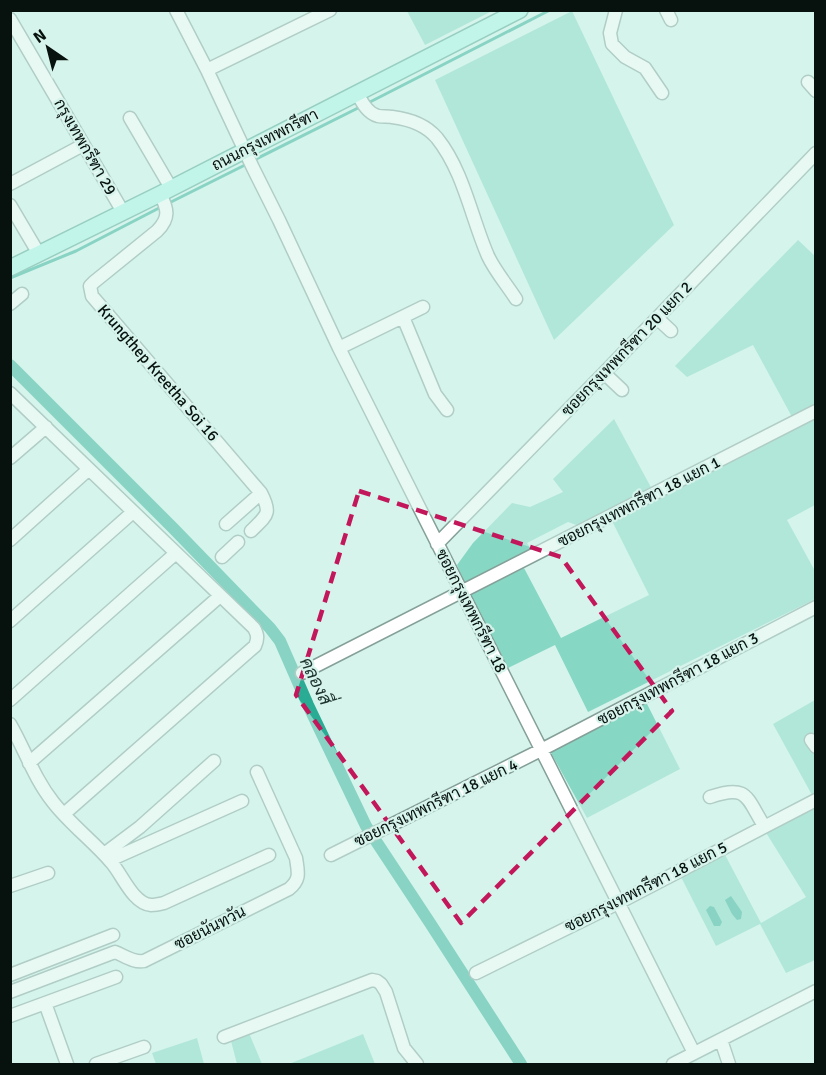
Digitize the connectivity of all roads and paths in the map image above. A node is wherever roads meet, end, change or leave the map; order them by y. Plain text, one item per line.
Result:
1 (176, 10) edge
2 (330, 10) edge
3 (520, 10) edge
4 (616, 10) edge
5 (10, 19) edge
6 (207, 70) junction
7 (662, 93) dead end
8 (361, 100) junction
9 (130, 118) dead end
10 (83, 145) junction
11 (816, 153) edge
12 (249, 158) junction
13 (10, 184) edge
14 (165, 198) junction
15 (10, 205) edge
16 (123, 212) junction
17 (39, 254) junction
18 (10, 268) edge
19 (22, 294) dead end
20 (516, 299) dead end
21 (10, 304) edge
22 (423, 307) dead end
23 (403, 316) junction
24 (657, 318) junction
25 (671, 331) dead end
26 (339, 348) junction
27 (604, 373) junction
28 (622, 390) dead end
29 (10, 393) edge
30 (447, 410) dead end
31 (816, 411) edge
32 (46, 427) junction
33 (10, 458) edge
34 (89, 469) junction
35 (261, 492) junction
36 (134, 512) junction
37 (226, 524) dead end
38 (251, 531) dead end
39 (10, 540) edge
40 (238, 542) dead end
41 (437, 544) junction
42 (176, 553) junction
43 (222, 557) dead end
44 (462, 593) junction
45 (220, 596) junction
46 (816, 607) edge
47 (10, 621) edge
48 (302, 674) dead end
49 (10, 700) edge
50 (10, 724) edge
51 (541, 750) junction
52 (214, 761) dead end
53 (29, 763) junction
54 (257, 771) dead end
55 (710, 797) dead end
56 (816, 800) edge
57 (242, 801) dead end
58 (64, 814) junction
59 (764, 826) junction
60 (269, 855) dead end
61 (331, 855) dead end
62 (107, 857) junction
63 (48, 873) dead end
64 (10, 886) edge
65 (618, 903) junction
66 (113, 935) dead end
67 (476, 973) dead end
68 (10, 975) edge
69 (117, 977) dead end
70 (816, 991) edge
71 (10, 992) edge
72 (45, 1004) junction
73 (10, 1016) edge
74 (224, 1037) dead end
75 (721, 1040) junction
76 (144, 1047) dead end
77 (694, 1053) junction
78 (67, 1065) edge
79 (96, 1065) edge
80 (417, 1065) edge
81 (673, 1065) edge
82 (729, 1065) edge

1 - 6 street, ซอยกรุงเทพกรีฑา 18
2 - 6 street
3 - 8 main road, ถนนกรุงเทพกรีฑา
4 - 7 street
5 - 10 street, กรุงเทพกรีฑา 29
6 - 12 street, ซอยกรุงเทพกรีฑา 18
8 - 12 main road, ถนนกรุงเทพกรีฑา
8 - 20 street
9 - 14 street
10 - 13 street
10 - 16 street, กรุงเทพกรีฑา 29
11 - 24 street, ซอยกรุงเทพกรีฑา 20 แยก 2
12 - 14 main road, ถนนกรุงเทพกรีฑา
12 - 26 street, ซอยกรุงเทพกรีฑา 18
14 - 16 main road, ถนนกรุงเทพกรีฑา
14 - 35 street, Krungthep Kreetha Soi 16
15 - 17 street
16 - 17 main road, ถนนกรุงเทพกรีฑา
17 - 18 main road, ถนนกรุงเทพกรีฑา
19 - 21 street
22 - 23 street
23 - 26 street
23 - 30 street
24 - 25 street
24 - 27 street, ซอยกรุงเทพกรีฑา 20 แยก 2
26 - 41 street, ซอยกรุงเทพกรีฑา 18
27 - 28 street
27 - 41 street, ซอยกรุงเทพกรีฑา 20 แยก 2
29 - 32 street
31 - 44 street, ซอยกรุงเทพกรีฑา 18 แยก 1
32 - 33 street
32 - 34 street
34 - 36 street
34 - 39 street
35 - 37 street
35 - 38 street
36 - 42 street
36 - 47 street
40 - 43 street
41 - 44 street, ซอยกรุงเทพกรีฑา 18
42 - 45 street
42 - 49 street
44 - 48 street, ซอยกรุงเทพกรีฑา 18 แยก 1
44 - 51 street, ซอยกรุงเทพกรีฑา 18
45 - 53 street
45 - 58 street
46 - 51 street, ซอยกรุงเทพกรีฑา 18 แยก 3
50 - 53 street
51 - 61 street, ซอยกรุงเทพกรีฑา 18 แยก 4
51 - 65 street, ซอยกรุงเทพกรีฑา 18
52 - 62 street
53 - 58 street
54 - 71 street, ซอยนันทวัน
55 - 59 street
56 - 59 street, ซอยกรุงเทพกรีฑา 18 แยก 5
57 - 62 street
58 - 62 street
59 - 65 street, ซอยกรุงเทพกรีฑา 18 แยก 5
60 - 62 street
63 - 64 street
65 - 67 street, ซอยกรุงเทพกรีฑา 18 แยก 5
65 - 77 street, ซอยกรุงเทพกรีฑา 18
66 - 68 street
69 - 72 street
70 - 75 street
72 - 73 street
72 - 78 street
74 - 80 street
75 - 77 street
75 - 82 street
76 - 79 street
77 - 81 street

